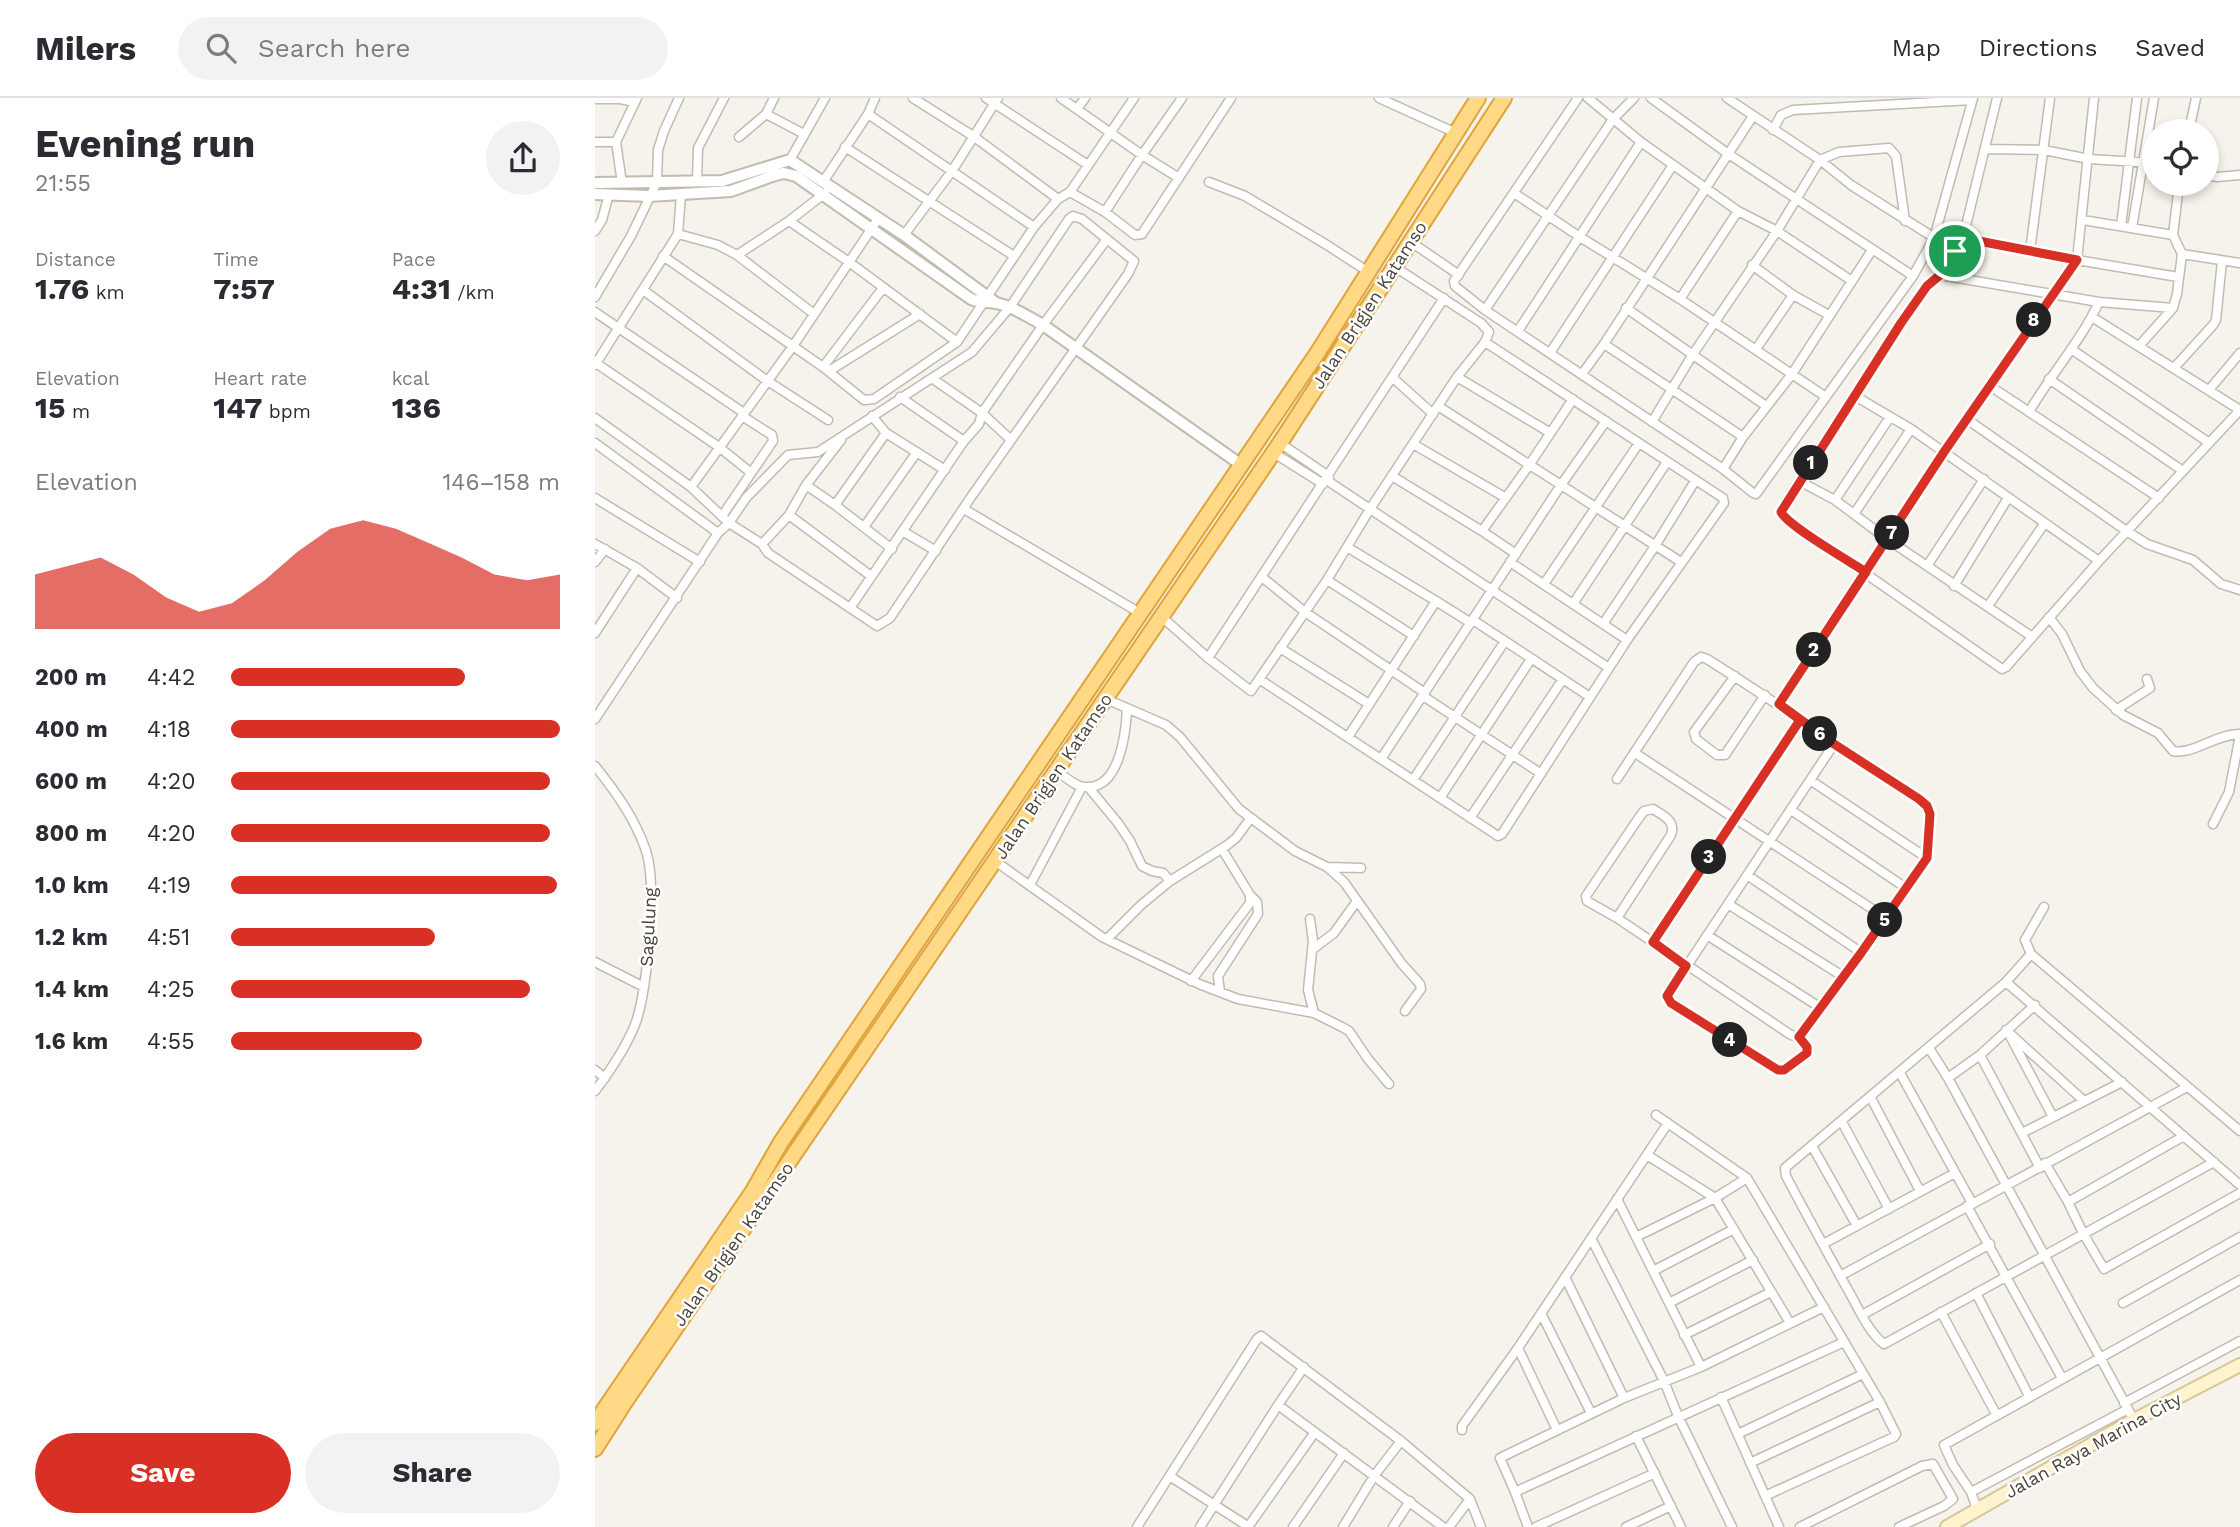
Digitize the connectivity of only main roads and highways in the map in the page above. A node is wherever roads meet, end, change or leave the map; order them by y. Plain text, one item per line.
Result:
1 (1478, 98) edge
2 (1504, 98) edge
3 (727, 1241) junction
4 (2240, 1365) edge
5 (595, 1423) edge
6 (595, 1449) edge
7 (1947, 1527) edge

1 - 3 highway, Jalan Brigjen Katamso
2 - 3 highway, Jalan Brigjen Katamso
3 - 5 highway, Jalan Brigjen Katamso
3 - 6 highway, Jalan Brigjen Katamso
4 - 7 main road, Jalan Raya Marina City

